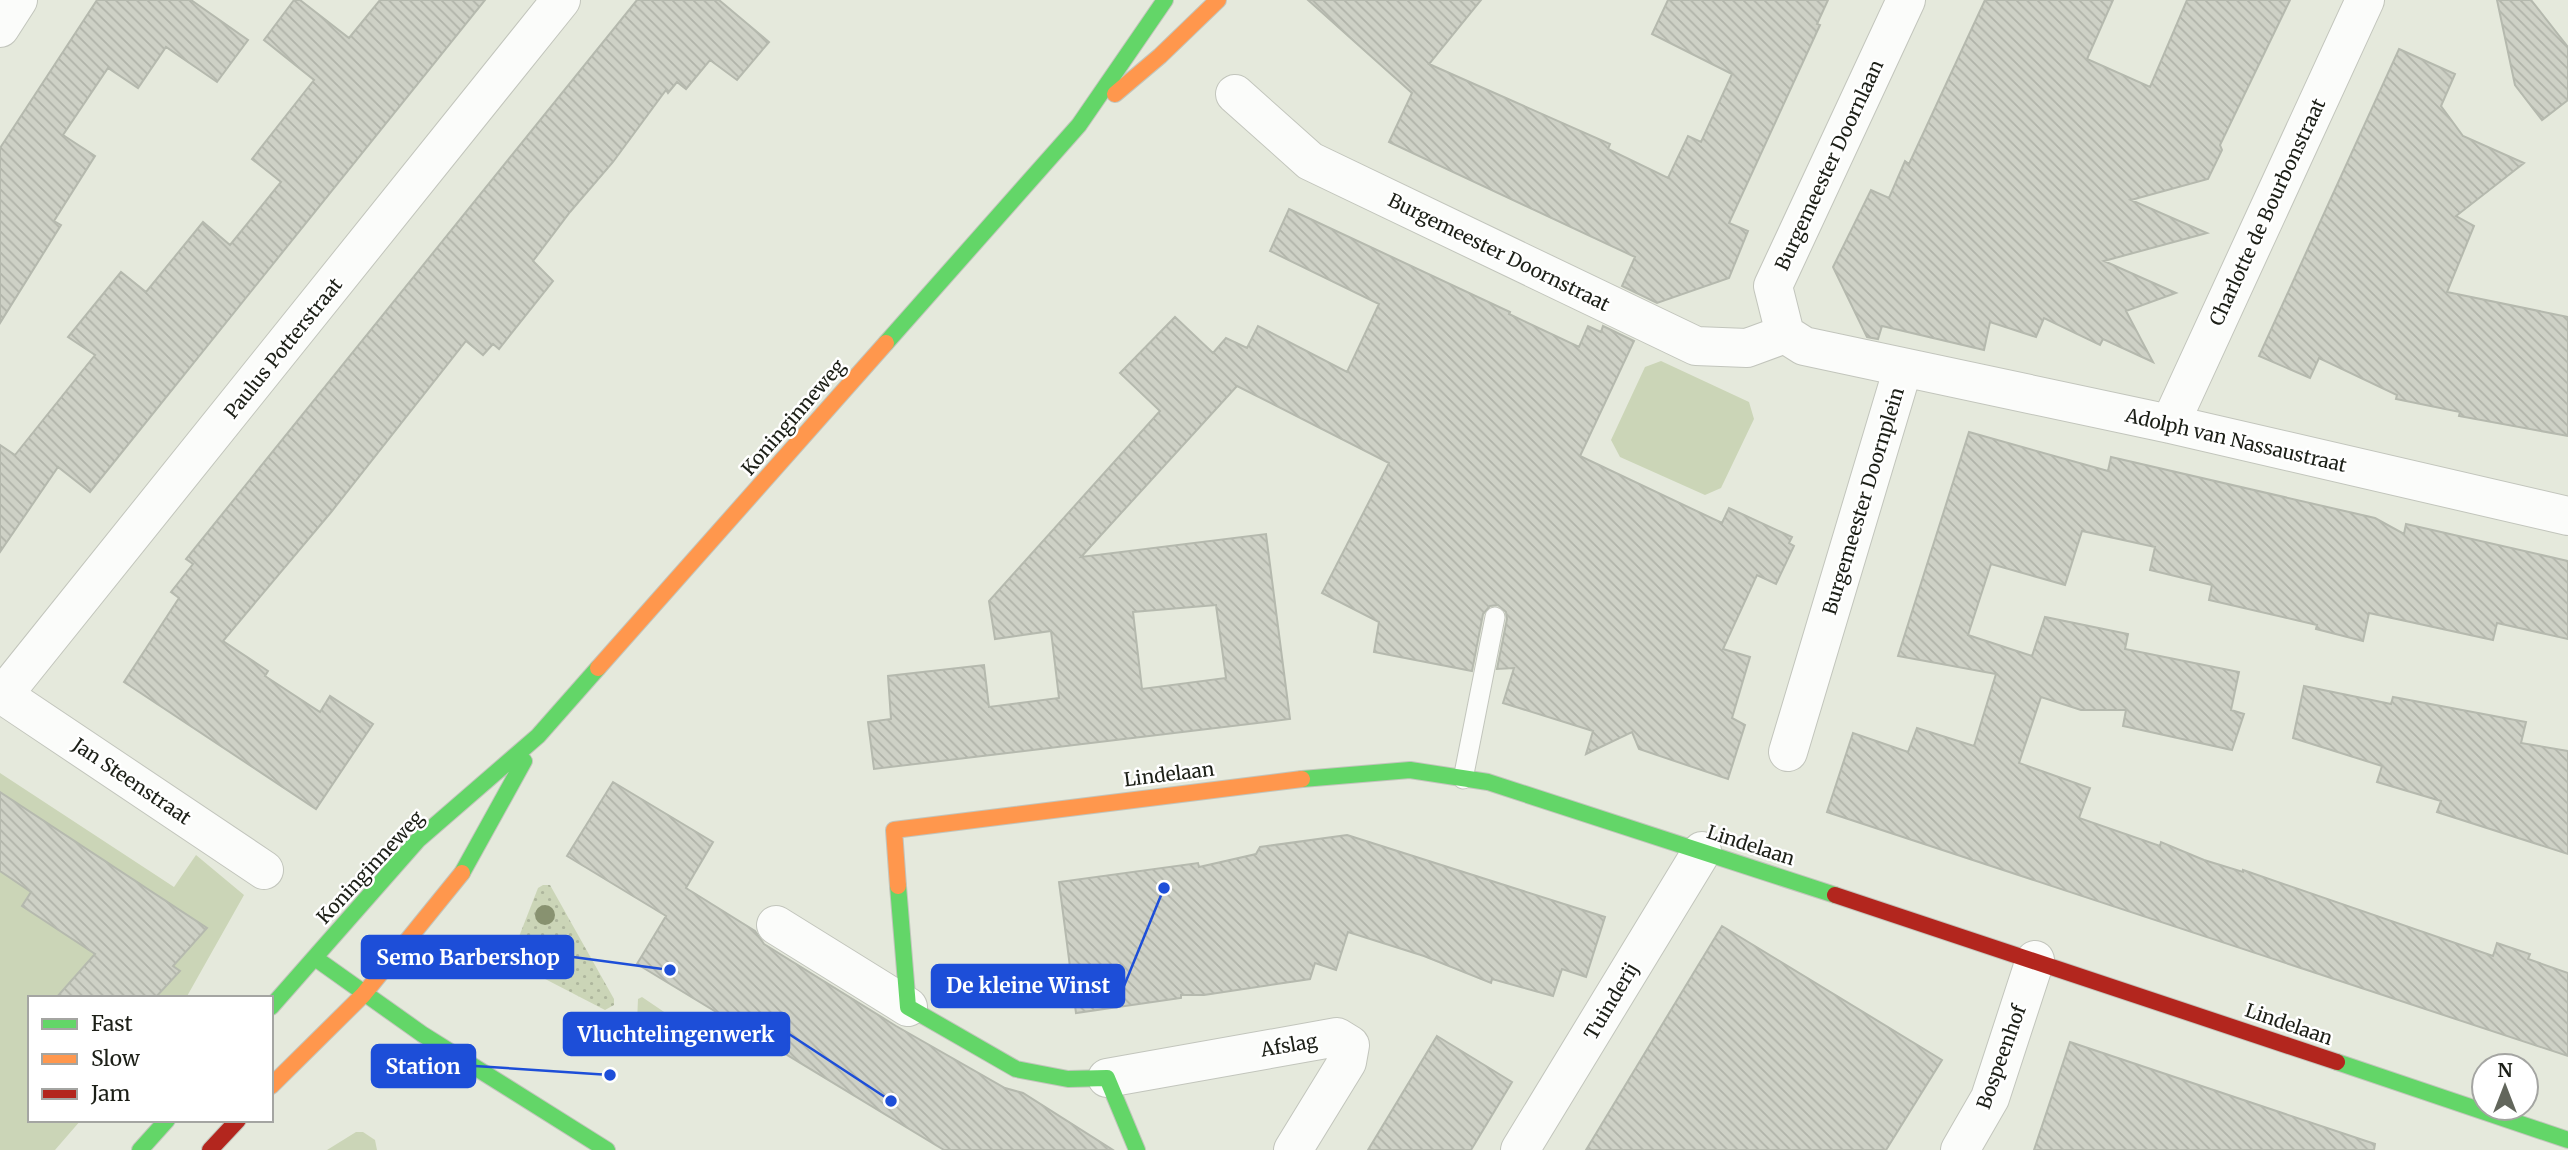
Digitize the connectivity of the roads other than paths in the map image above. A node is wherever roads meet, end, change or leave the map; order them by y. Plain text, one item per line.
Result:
1 (18, 0) edge
2 (561, 0) edge
3 (1165, 0) edge
4 (1218, 0) edge
5 (1906, 0) edge
6 (2365, 0) edge
7 (0, 28) edge
8 (1235, 94) dead end
9 (1079, 125) junction
10 (1785, 334) junction
11 (1903, 368) junction
12 (2170, 424) junction
13 (2568, 516) edge
14 (1496, 617) dead end
15 (1, 694) edge
16 (538, 736) junction
17 (1787, 752) dead end
18 (1463, 779) junction
19 (1702, 851) junction
20 (264, 870) dead end
21 (776, 925) dead end
22 (316, 958) junction
23 (2035, 960) junction
24 (363, 995) junction
25 (273, 1005) edge
26 (908, 1007) junction
27 (1107, 1077) junction
28 (273, 1084) edge
29 (165, 1122) edge
30 (236, 1122) edge
31 (2568, 1140) edge
32 (140, 1150) edge
33 (210, 1150) edge
34 (607, 1150) edge
35 (1137, 1150) edge
36 (1293, 1150) edge
37 (1520, 1150) edge
38 (1960, 1150) edge

1 - 7 street
2 - 15 street, Paulus Potterstraat
3 - 9 main road, Koninginneweg
4 - 9 main road, Koninginneweg
5 - 10 street, Burgemeester Doornlaan
6 - 12 street, Charlotte de Bourbonstraat
8 - 10 street, Burgemeester Doornstraat
9 - 16 main road, Koninginneweg
10 - 11 street, Burgemeester Doornplein
11 - 12 street, Adolph van Nassaustraat
11 - 17 street, Burgemeester Doornplein
12 - 13 street, Adolph van Nassaustraat
14 - 18 lane
15 - 20 street, Jan Steenstraat
16 - 22 main road, Koninginneweg
16 - 24 main road, Koninginneweg
18 - 19 main road, Lindelaan
18 - 26 main road, Lindelaan
19 - 23 main road, Lindelaan
19 - 37 street, Tuinderij
21 - 26 street, Afslag
22 - 24 main road
22 - 25 main road, Koninginneweg
23 - 31 main road, Lindelaan
23 - 38 street, Bospeenhof
24 - 28 main road, Koninginneweg
24 - 34 main road
26 - 27 main road, Afslag
27 - 35 main road
27 - 36 street, Afslag
29 - 32 main road
30 - 33 main road

